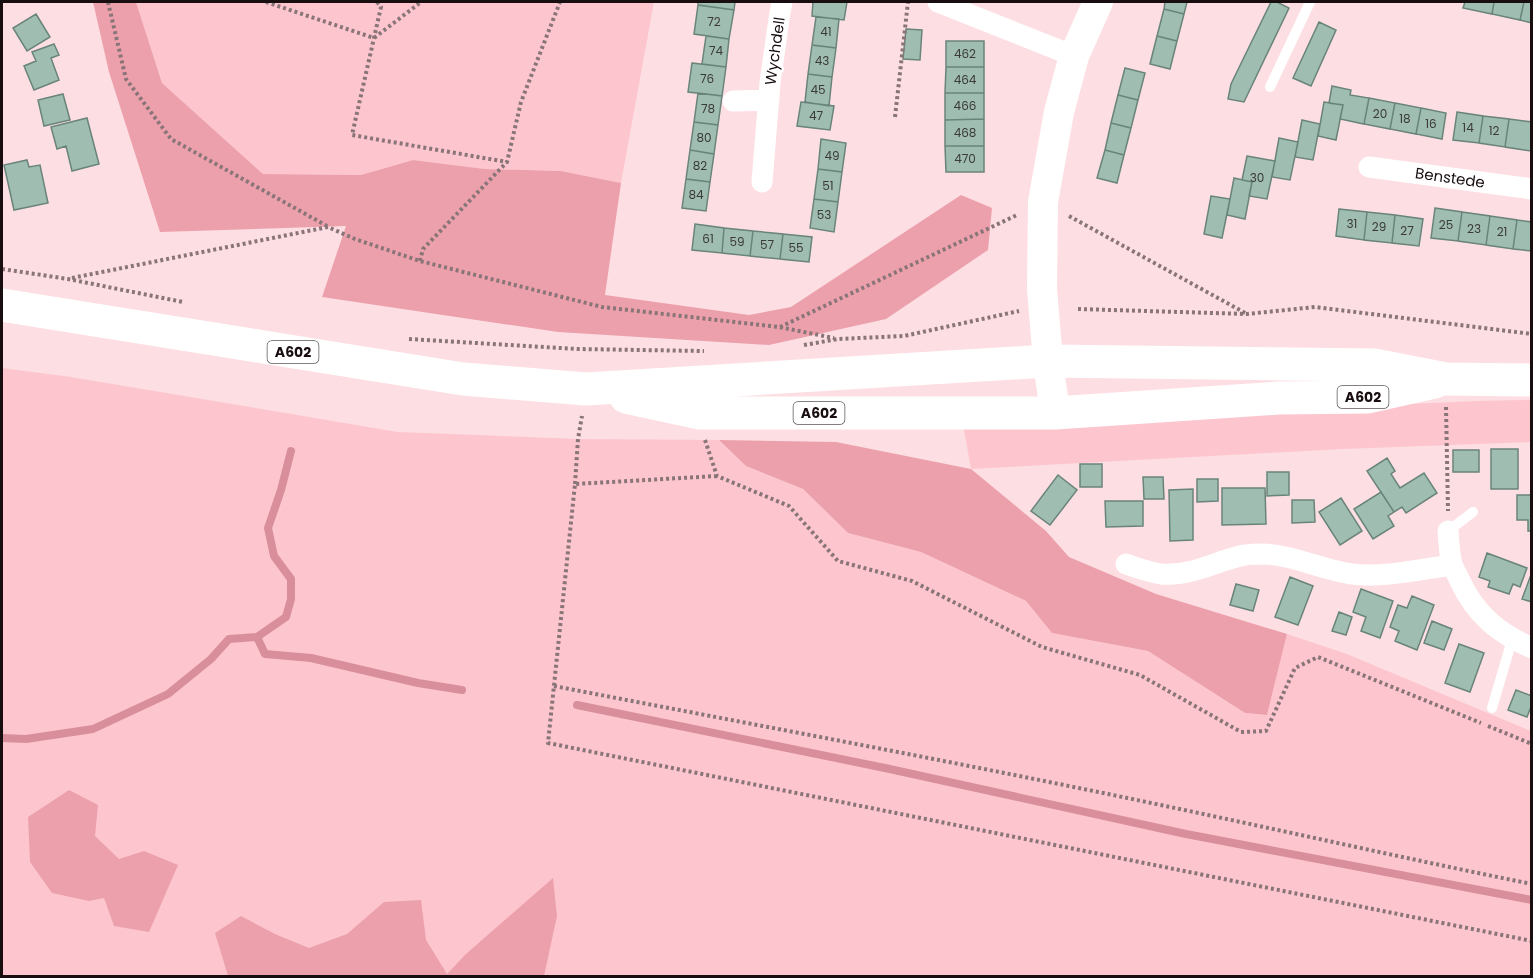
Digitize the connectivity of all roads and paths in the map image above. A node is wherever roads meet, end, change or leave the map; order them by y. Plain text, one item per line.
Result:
1 (108, 2) edge
2 (266, 2) edge
3 (377, 2) edge
4 (421, 2) edge
5 (560, 2) edge
6 (782, 2) edge
7 (908, 2) edge
8 (938, 2) edge
9 (1098, 2) edge
10 (1310, 2) edge
11 (374, 38) junction
12 (1074, 56) junction
13 (1270, 87) dead end
14 (769, 100) junction
15 (733, 101) dead end
16 (895, 117) dead end
17 (507, 162) junction
18 (1369, 167) dead end
19 (762, 182) dead end
20 (1532, 189) edge
21 (328, 227) junction
22 (420, 261) junction
23 (2, 269) edge
24 (68, 279) junction
25 (193, 304) dead end
26 (2, 305) edge
27 (1078, 309) dead end
28 (1019, 311) dead end
29 (1532, 334) edge
30 (399, 339) dead end
31 (838, 339) junction
32 (795, 346) dead end
33 (705, 351) dead end
34 (1048, 361) junction
35 (1446, 380) junction
36 (1532, 380) edge
37 (586, 389) junction
38 (1055, 412) junction
39 (700, 413) junction
40 (717, 476) junction
41 (575, 483) junction
42 (1473, 512) dead end
43 (1448, 531) junction
44 (1126, 564) dead end
45 (1452, 565) junction
46 (1522, 644) edge
47 (554, 686) junction
48 (1492, 708) dead end
49 (1532, 744) edge
50 (1532, 884) edge
51 (1532, 941) edge

1 - 21 path
2 - 11 path
3 - 11 path
4 - 11 path
5 - 17 path
6 - 14 street, Wychdell
7 - 16 path
8 - 12 street
9 - 12 street
10 - 13 lane
11 - 17 path
12 - 34 street
14 - 15 street, Wychdell
14 - 19 street, Wychdell
17 - 22 path
18 - 20 street, Benstede
21 - 22 path
21 - 24 path
22 - 31 path
23 - 24 path
24 - 25 path
26 - 37 highway, A602
27 - 29 path
28 - 31 path
30 - 33 path
31 - 32 path
34 - 35 highway, A602
34 - 37 highway, A602
34 - 38 street
35 - 36 highway, A602
35 - 38 highway, A602
35 - 43 path
37 - 39 highway, A602
37 - 41 path
38 - 39 highway, A602
39 - 40 path
40 - 41 path
40 - 49 path
41 - 47 path
42 - 43 lane
43 - 45 street
44 - 45 street
45 - 46 street
46 - 48 lane
47 - 50 path
47 - 51 path

